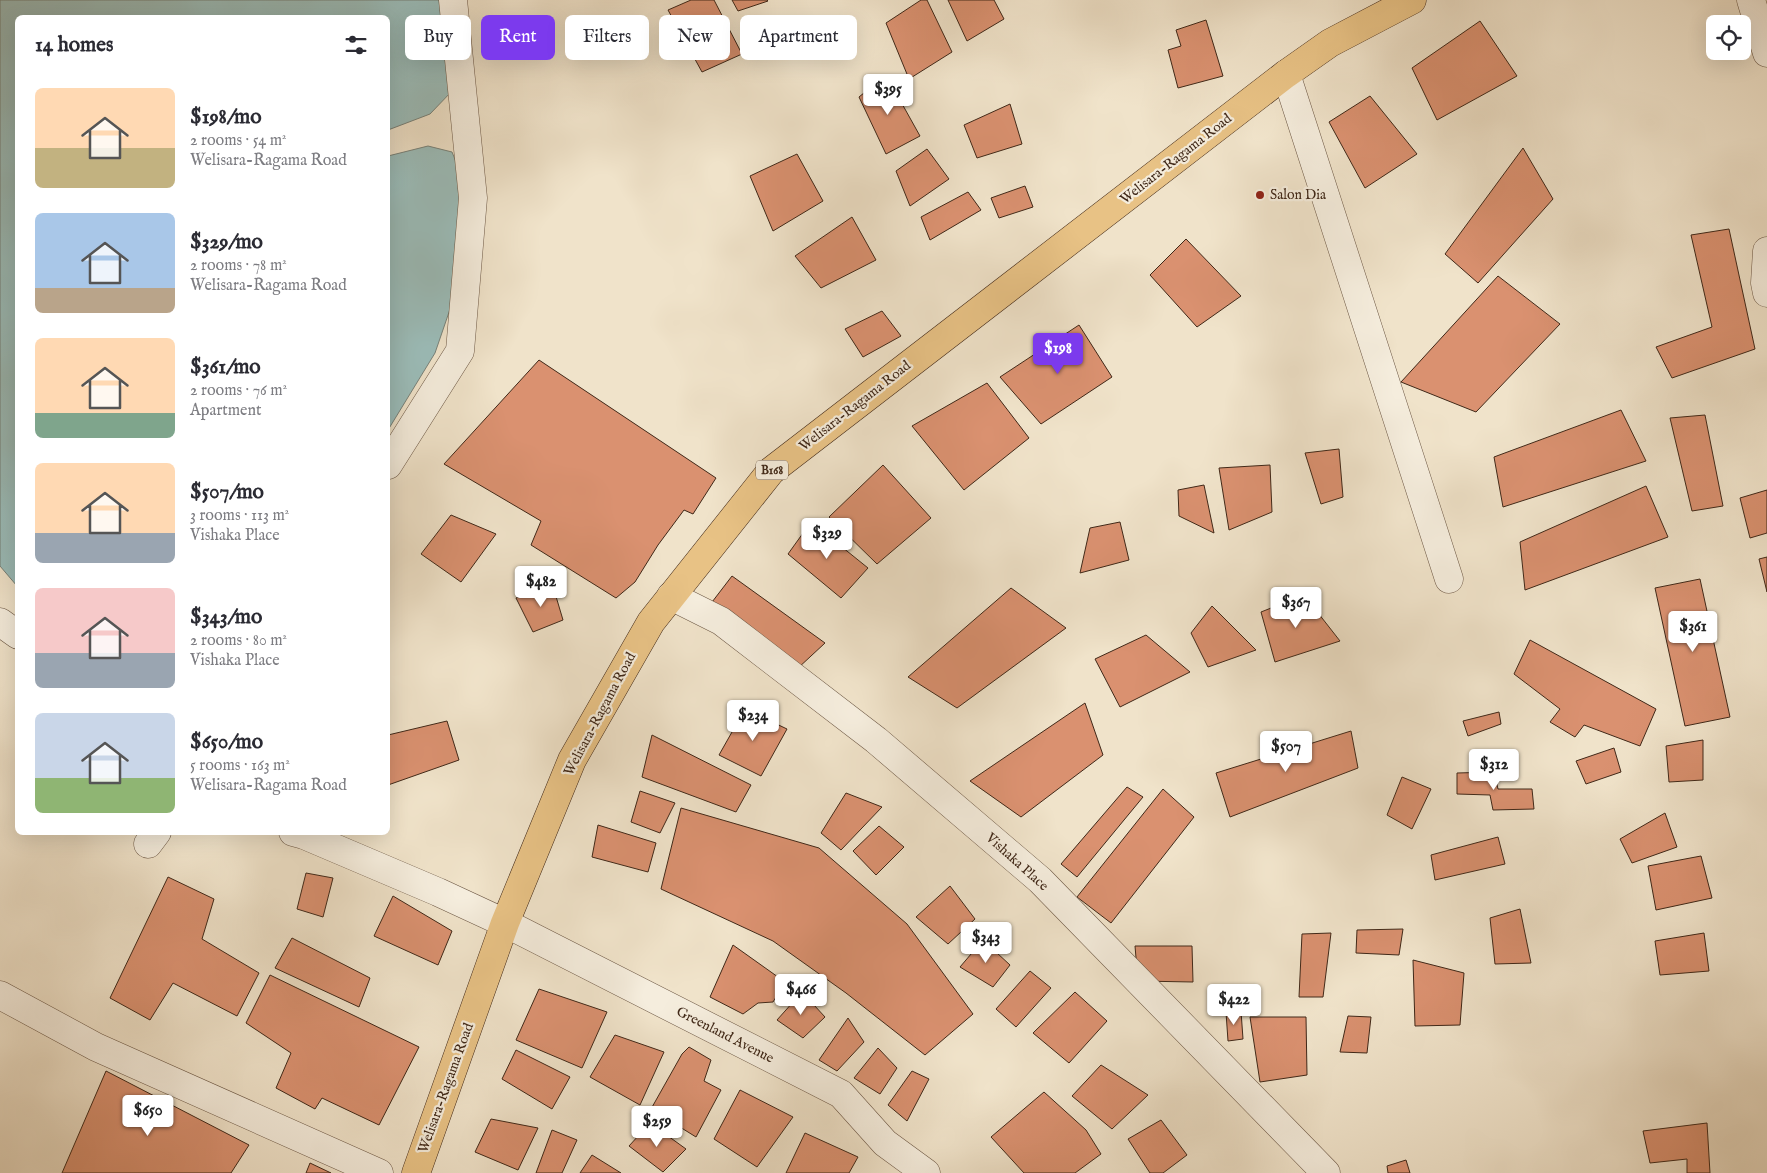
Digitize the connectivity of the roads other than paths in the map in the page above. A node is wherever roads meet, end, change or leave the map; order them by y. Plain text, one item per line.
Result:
1 (453, 0) edge
2 (1412, 0) edge
3 (1752, 0) edge
4 (1767, 53) edge
5 (1286, 74) junction
6 (1767, 251) edge
7 (1767, 293) edge
8 (390, 462) edge
9 (1449, 579) dead end
10 (672, 596) junction
11 (0, 622) edge
12 (15, 633) edge
13 (304, 835) edge
14 (505, 923) junction
15 (0, 995) edge
16 (379, 1173) edge
17 (416, 1173) edge
18 (926, 1173) edge
19 (1326, 1173) edge

1 - 8 street
2 - 5 main road, Welisara-Ragama Road / B168
3 - 4 street
5 - 9 street
5 - 10 main road, Welisara-Ragama Road / B168
6 - 7 street
10 - 14 main road, Welisara-Ragama Road / B168
10 - 19 street, Vishaka Place
11 - 12 street
13 - 14 street, Greenland Avenue
14 - 17 main road, Welisara-Ragama Road / B168
14 - 18 street, Greenland Avenue
15 - 16 street

